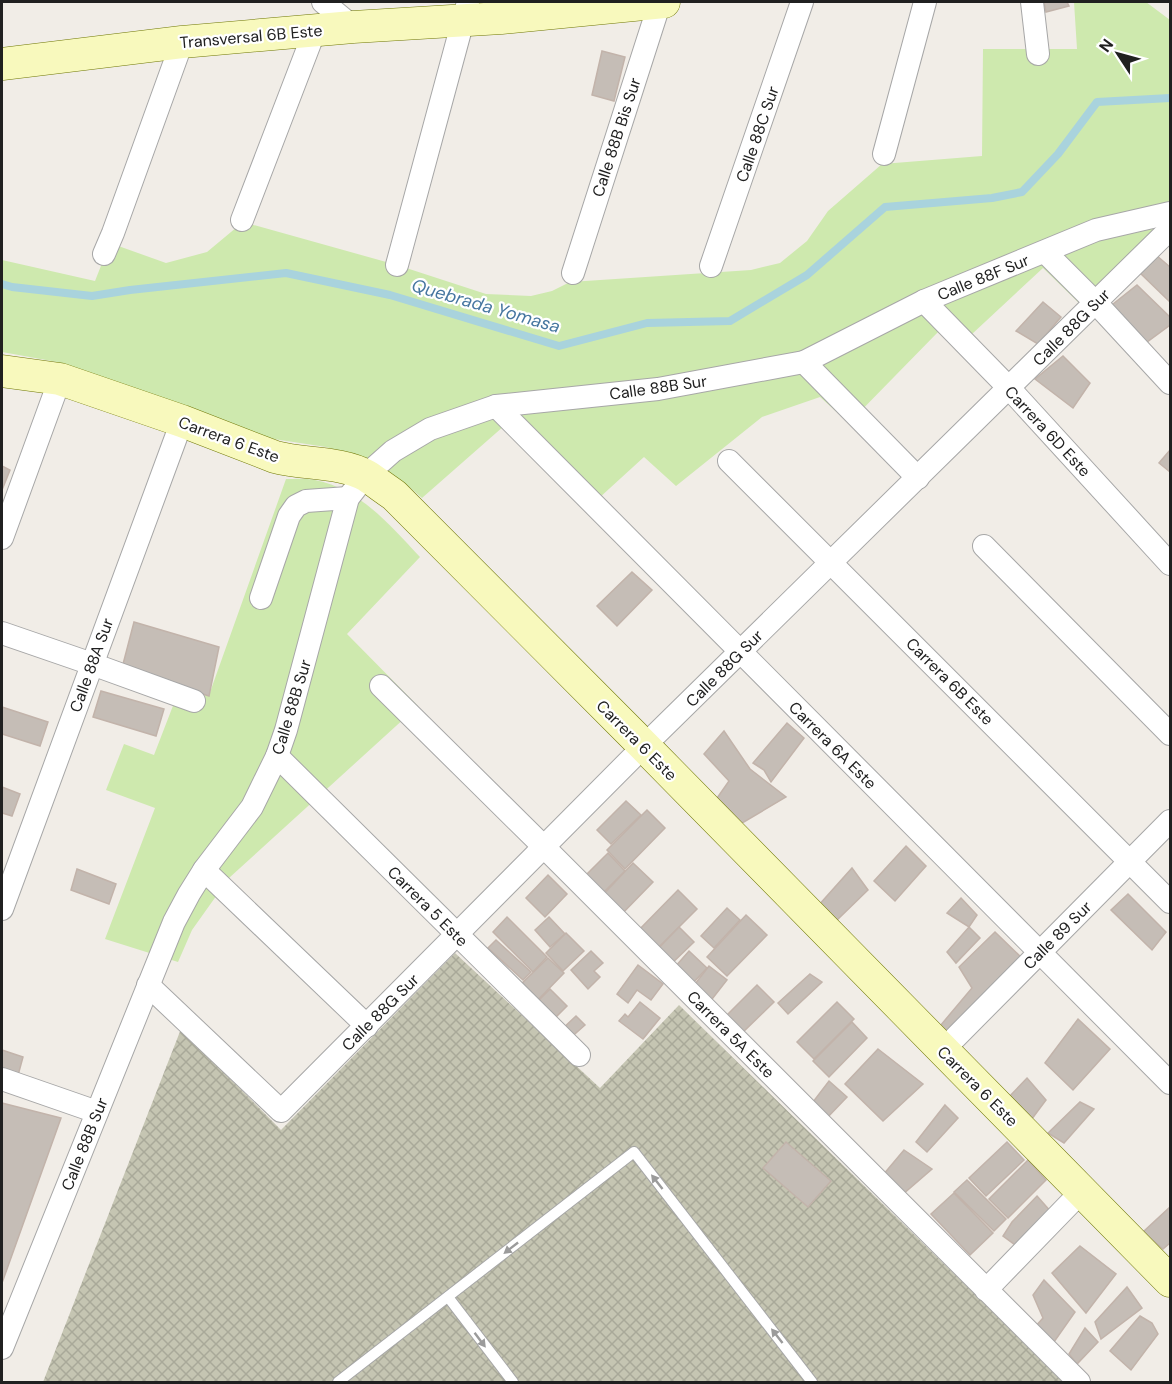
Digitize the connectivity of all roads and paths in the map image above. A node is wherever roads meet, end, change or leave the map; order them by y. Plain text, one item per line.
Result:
1 (662, 2) edge
2 (802, 2) edge
3 (925, 2) edge
4 (1032, 2) edge
5 (504, 10) edge
6 (466, 11) edge
7 (319, 16) edge
8 (182, 42) junction
9 (1038, 54) dead end
10 (2, 64) edge
11 (884, 154) dead end
12 (1170, 213) edge
13 (242, 220) dead end
14 (1170, 229) edge
15 (1045, 252) junction
16 (104, 254) dead end
17 (397, 265) dead end
18 (711, 266) dead end
19 (573, 273) dead end
20 (924, 301) junction
21 (1096, 303) junction
22 (804, 362) junction
23 (2, 371) edge
24 (60, 379) junction
25 (1170, 383) edge
26 (1009, 388) junction
27 (496, 406) junction
28 (182, 421) junction
29 (729, 461) dead end
30 (918, 478) junction
31 (357, 487) junction
32 (2, 538) edge
33 (984, 546) dead end
34 (831, 562) junction
35 (1170, 564) edge
36 (261, 598) dead end
37 (2, 633) edge
38 (741, 652) junction
39 (92, 664) junction
40 (381, 686) dead end
41 (194, 701) dead end
42 (1170, 734) edge
43 (644, 746) junction
44 (277, 756) junction
45 (1170, 821) edge
46 (544, 847) junction
47 (1130, 861) junction
48 (204, 870) junction
49 (1170, 902) edge
50 (2, 909) edge
51 (457, 934) junction
52 (1040, 952) junction
53 (148, 985) junction
54 (367, 1026) junction
55 (943, 1050) junction
56 (579, 1055) dead end
57 (2, 1079) edge
58 (1170, 1083) edge
59 (97, 1112) junction
60 (1082, 1191) junction
61 (1170, 1281) edge
62 (986, 1290) junction
63 (448, 1297) junction
64 (2, 1348) edge
65 (338, 1383) edge
66 (513, 1383) edge
67 (812, 1383) edge
68 (1079, 1383) edge

1 - 5 street, Transversal 6B Este
1 - 19 street, Calle 88B Bis Sur
2 - 18 street, Calle 88C Sur
3 - 11 street
4 - 9 street
5 - 6 street, Transversal 6B Este
6 - 7 street, Transversal 6B Este
6 - 17 street
7 - 8 street, Transversal 6B Este
7 - 13 street
8 - 10 street, Transversal 6B Este
8 - 16 street
12 - 15 street, Calle 88F Sur
14 - 21 street, Calle 88G Sur
15 - 20 street, Calle 88F Sur
15 - 21 street
20 - 22 street, Calle 88F Sur
20 - 26 street, Carrera 6D Este
21 - 25 street
21 - 26 street, Calle 88G Sur
22 - 27 street, Calle 88B Sur
22 - 30 street
23 - 24 street, Carrera 6 Este
24 - 28 street, Carrera 6 Este
24 - 32 street
26 - 30 street, Calle 88G Sur
26 - 35 street, Carrera 6D Este
27 - 31 street, Calle 88B Sur
27 - 38 street, Carrera 6A Este
28 - 31 street, Carrera 6 Este
28 - 39 street, Calle 88A Sur
29 - 34 street, Carrera 6B Este
30 - 34 street, Calle 88G Sur
31 - 36 street
31 - 43 street, Carrera 6 Este
31 - 44 street, Calle 88B Sur
33 - 42 street
34 - 38 street, Calle 88G Sur
34 - 47 street, Carrera 6B Este
37 - 39 street
38 - 43 street, Calle 88G Sur
38 - 52 street, Carrera 6A Este
39 - 41 street
39 - 50 street, Calle 88A Sur
40 - 46 street, Carrera 5A Este
43 - 46 street, Calle 88G Sur
43 - 55 street, Carrera 6 Este
44 - 48 street, Calle 88B Sur
44 - 51 street, Carrera 5 Este
45 - 47 street, Calle 89 Sur
46 - 51 street, Calle 88G Sur
46 - 62 street, Carrera 5A Este
47 - 49 street, Carrera 6B Este
47 - 52 street, Calle 89 Sur
48 - 53 street, Calle 88B Sur
48 - 54 street
51 - 54 street, Calle 88G Sur
51 - 56 street, Carrera 5 Este
52 - 55 street, Calle 89 Sur
52 - 58 street, Carrera 6A Este
53 - 54 street, Calle 88G Sur
53 - 59 street, Calle 88B Sur
55 - 60 street, Carrera 6 Este
57 - 59 street
59 - 64 street, Calle 88B Sur
60 - 61 street, Carrera 6 Este
60 - 62 street
62 - 68 street, Carrera 5A Este
63 - 65 lane
63 -> 66 lane
67 -> 63 lane

